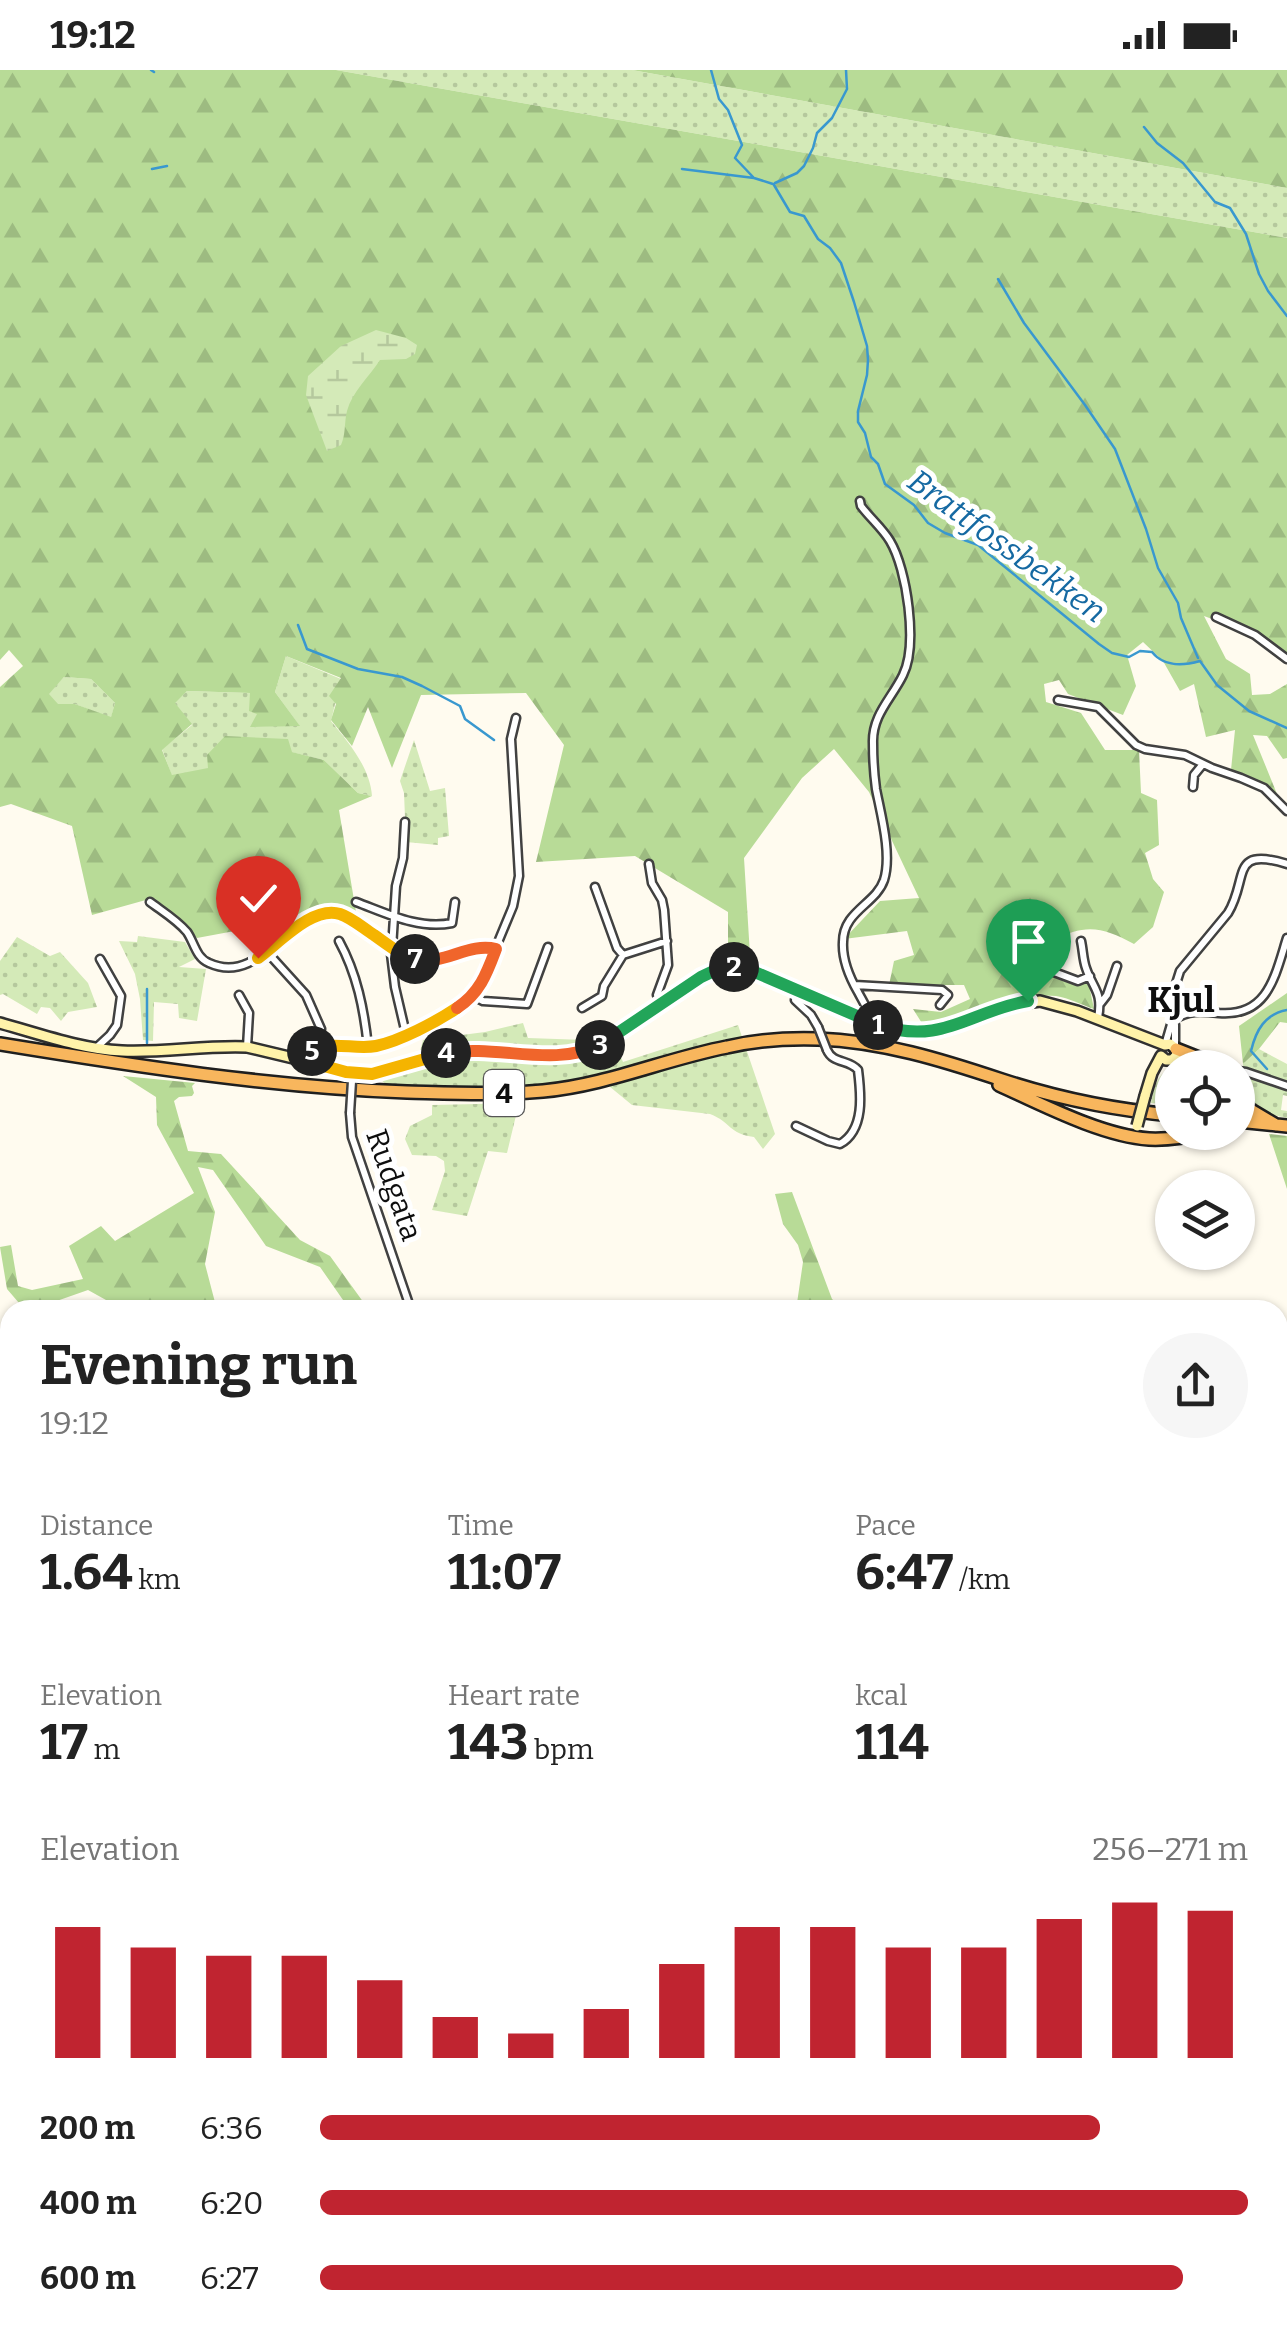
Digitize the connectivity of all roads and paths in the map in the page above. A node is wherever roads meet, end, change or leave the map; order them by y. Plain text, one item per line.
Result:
1 (860, 502) dead end
2 (1216, 618) dead end
3 (1287, 659) edge
4 (1058, 700) dead end
5 (516, 718) dead end
6 (1203, 764) junction
7 (1193, 787) dead end
8 (1287, 811) edge
9 (405, 822) dead end
10 (649, 864) dead end
11 (1287, 864) edge
12 (595, 887) dead end
13 (150, 902) dead end
14 (356, 902) dead end
15 (455, 902) dead end
16 (396, 917) junction
17 (1287, 938) edge
18 (339, 941) dead end
19 (666, 941) junction
20 (1081, 941) dead end
21 (548, 947) dead end
22 (496, 949) junction
23 (392, 951) junction
24 (266, 952) junction
25 (623, 955) junction
26 (100, 959) dead end
27 (1039, 960) dead end
28 (1117, 966) dead end
29 (1090, 976) junction
30 (854, 986) junction
31 (797, 990) junction
32 (239, 995) dead end
33 (474, 996) junction
34 (661, 1004) junction
35 (940, 1005) dead end
36 (1100, 1005) junction
37 (582, 1008) dead end
38 (1098, 1018) junction
39 (866, 1020) junction
40 (1172, 1020) junction
41 (0, 1023) edge
42 (321, 1029) dead end
43 (406, 1034) junction
44 (0, 1047) edge
45 (247, 1047) junction
46 (368, 1047) junction
47 (96, 1048) junction
48 (1164, 1050) edge
49 (1169, 1050) edge
50 (306, 1061) junction
51 (1155, 1074) edge
52 (1255, 1075) edge
53 (976, 1076) junction
54 (352, 1077) junction
55 (1000, 1080) junction
56 (1287, 1086) edge
57 (1155, 1113) edge
58 (1255, 1114) edge
59 (1255, 1123) edge
60 (796, 1126) dead end
61 (1283, 1126) edge
62 (1255, 1128) edge
63 (1136, 1132) junction
64 (1155, 1138) edge
65 (409, 1300) edge

1 - 30 street
2 - 3 street
4 - 6 street
5 - 22 street
6 - 7 street
6 - 8 street
9 - 16 street
10 - 19 street
11 - 40 street
12 - 25 street
13 - 24 street
14 - 16 street
15 - 16 street
16 - 23 street
17 - 40 street
18 - 46 street
19 - 25 street
19 - 34 street
20 - 29 street
21 - 33 street
22 - 23 street
22 - 33 street
23 - 24 street
23 - 43 street
24 - 42 street
25 - 37 street
26 - 47 street
27 - 29 street
28 - 36 street
29 - 36 street
30 - 35 street
30 - 39 street
31 - 34 main road
31 - 39 main road
31 - 60 street, bridge
32 - 45 street
33 - 43 street
34 - 54 main road
36 - 38 street
38 - 39 main road
38 - 48 main road
40 - 49 street
41 - 47 main road
43 - 46 street
44 - 53 highway, 4
44 - 55 highway, 4
45 - 47 main road
45 - 50 main road
46 - 50 street
50 - 54 main road
51 - 63 main road, bridge
52 - 56 street
53 - 55 highway, 4
53 - 63 highway, 4
54 - 65 street, Rudgata, bridge
55 - 57 highway, 4
58 - 61 highway
59 - 61 highway
61 - 62 highway
63 - 64 highway, 4

